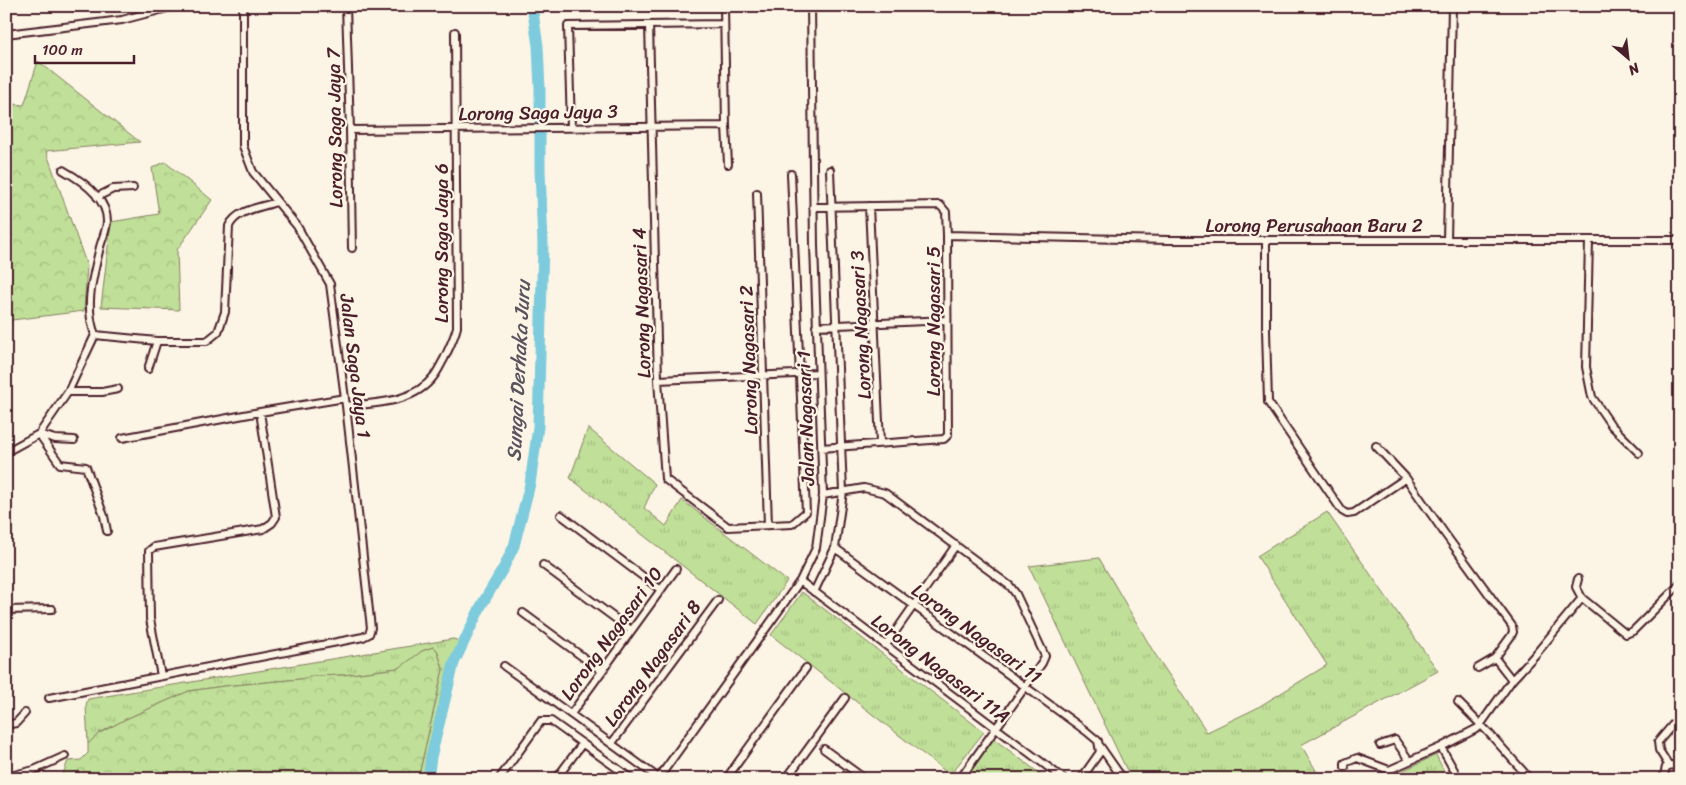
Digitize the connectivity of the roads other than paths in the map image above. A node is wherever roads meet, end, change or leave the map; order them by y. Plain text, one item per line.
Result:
1 (175, 6) edge
2 (243, 6) edge
3 (346, 6) edge
4 (724, 6) edge
5 (811, 6) edge
6 (1452, 6) edge
7 (724, 24) junction
8 (649, 25) junction
9 (455, 32) dead end
10 (6, 34) edge
11 (651, 126) junction
12 (726, 126) junction
13 (571, 127) junction
14 (457, 128) junction
15 (350, 130) junction
16 (728, 164) dead end
17 (63, 170) dead end
18 (830, 170) dead end
19 (791, 174) dead end
20 (133, 188) dead end
21 (757, 193) dead end
22 (97, 197) junction
23 (276, 202) junction
24 (869, 206) junction
25 (814, 207) junction
26 (831, 207) junction
27 (947, 236) junction
28 (1266, 240) junction
29 (1447, 240) junction
30 (1680, 240) edge
31 (1589, 241) junction
32 (352, 248) dead end
33 (947, 320) junction
34 (875, 323) junction
35 (836, 325) junction
36 (816, 326) junction
37 (95, 335) junction
38 (157, 341) junction
39 (148, 369) dead end
40 (817, 373) junction
41 (800, 374) junction
42 (763, 375) junction
43 (658, 380) junction
44 (118, 389) dead end
45 (68, 392) junction
46 (345, 398) junction
47 (346, 406) junction
48 (260, 412) junction
49 (39, 434) junction
50 (122, 438) dead end
51 (74, 440) dead end
52 (880, 443) junction
53 (841, 446) junction
54 (1376, 446) dead end
55 (821, 448) junction
56 (6, 452) edge
57 (1639, 453) dead end
58 (1406, 478) junction
59 (843, 492) junction
60 (823, 495) junction
61 (561, 515) dead end
62 (768, 525) junction
63 (107, 531) dead end
64 (956, 545) junction
65 (835, 548) junction
66 (543, 566) dead end
67 (676, 569) dead end
68 (1578, 578) dead end
69 (800, 581) junction
70 (1680, 584) edge
71 (661, 590) junction
72 (814, 592) junction
73 (1582, 598) junction
74 (718, 600) dead end
75 (913, 606) junction
76 (52, 609) dead end
77 (6, 610) edge
78 (523, 614) dead end
79 (632, 630) junction
80 (886, 645) junction
81 (1495, 658) junction
82 (504, 666) dead end
83 (806, 668) dead end
84 (1478, 668) dead end
85 (602, 671) junction
86 (161, 676) junction
87 (1512, 680) junction
88 (1025, 687) junction
89 (49, 698) dead end
90 (845, 698) dead end
91 (1458, 702) dead end
92 (25, 713) dead end
93 (571, 714) junction
94 (1680, 716) edge
95 (6, 725) edge
96 (1480, 725) junction
97 (996, 728) junction
98 (612, 743) junction
99 (582, 744) junction
100 (1099, 745) junction
101 (1380, 745) dead end
102 (1441, 747) junction
103 (824, 749) dead end
104 (65, 756) dead end
105 (1409, 760) junction
106 (1669, 766) junction
107 (1345, 767) dead end
108 (1680, 768) edge
109 (6, 777) edge
110 (659, 778) edge
111 (499, 779) edge
112 (556, 779) edge
113 (632, 779) edge
114 (726, 779) edge
115 (786, 779) edge
116 (866, 779) edge
117 (960, 779) edge
118 (1064, 779) edge
119 (1081, 779) edge
120 (1123, 779) edge
121 (1459, 779) edge
122 (1530, 779) edge
123 (1663, 779) edge

1 - 10 street
2 - 23 street, Jalan Saga Jaya 1
3 - 15 street, Lorong Saga Jaya 7
4 - 7 street
5 - 25 street, Jalan Nagasari 1
6 - 29 street
7 - 8 street
7 - 12 street
8 - 11 street, Lorong Nagasari 4
8 - 13 street
9 - 14 street, Lorong Saga Jaya 6
11 - 12 street, Lorong Saga Jaya 3
11 - 13 street, Lorong Saga Jaya 3
11 - 43 street, Lorong Nagasari 4
12 - 16 street
13 - 14 street, Lorong Saga Jaya 3
14 - 15 street, Lorong Saga Jaya 3
14 - 47 street, Lorong Saga Jaya 6
15 - 32 street, Lorong Saga Jaya 7
17 - 22 street
18 - 26 street, Jalan Nagasari 1
19 - 41 street
20 - 22 street
21 - 42 street, Lorong Nagasari 2
22 - 37 street
23 - 38 street
23 - 46 street, Jalan Saga Jaya 1
24 - 26 street
24 - 27 street, Lorong Nagasari 5
24 - 34 street, Lorong Nagasari 3
25 - 26 street
25 - 36 street, Jalan Nagasari 1
26 - 35 street, Jalan Nagasari 1
27 - 28 street, Lorong Perusahaan Baru 2
27 - 33 street, Lorong Nagasari 5
28 - 29 street, Lorong Perusahaan Baru 2
28 - 58 street
29 - 31 street, Lorong Perusahaan Baru 2
30 - 31 street, Lorong Perusahaan Baru 2
31 - 57 street
33 - 34 street
33 - 52 street, Lorong Nagasari 5
34 - 35 street
34 - 52 street, Lorong Nagasari 3
35 - 36 street
35 - 53 street, Jalan Nagasari 1
36 - 40 street, Jalan Nagasari 1
37 - 38 street
37 - 45 street
38 - 39 street
40 - 41 street
40 - 55 street, Jalan Nagasari 1
41 - 42 street
41 - 62 street
42 - 43 street
42 - 62 street, Lorong Nagasari 2
43 - 62 street, Lorong Nagasari 4
44 - 45 street
45 - 49 street
46 - 47 street, Jalan Saga Jaya 1
46 - 48 street
47 - 86 street, Jalan Saga Jaya 1
48 - 50 street
48 - 86 street
49 - 51 street
49 - 56 street
49 - 63 street
52 - 53 street
53 - 55 street
53 - 59 street, Jalan Nagasari 1
54 - 58 street
55 - 60 street, Jalan Nagasari 1
58 - 81 street
59 - 60 street
59 - 64 street
59 - 65 street, Jalan Nagasari 1
60 - 69 street, Jalan Nagasari 1
61 - 71 street
64 - 75 street
64 - 88 street
65 - 72 street, Jalan Nagasari 1
65 - 75 street, Lorong Nagasari 11
66 - 79 street
67 - 71 street, Lorong Nagasari 10
68 - 73 street
69 - 72 street, Lorong Nagasari 11A
69 - 110 street, Jalan Nagasari 1
70 - 73 street
71 - 79 street, Lorong Nagasari 10
72 - 80 street, Lorong Nagasari 11A
73 - 87 street
74 - 98 street, Lorong Nagasari 8
75 - 80 street
75 - 88 street, Lorong Nagasari 11
76 - 77 street
78 - 85 street
79 - 85 street, Lorong Nagasari 10
80 - 97 street, Lorong Nagasari 11A
81 - 84 street
81 - 87 street
82 - 93 street
83 - 114 street
85 - 93 street, Lorong Nagasari 10
86 - 89 street
87 - 96 street
88 - 97 street
88 - 100 street, Lorong Nagasari 11
90 - 115 street
91 - 96 street
92 - 95 street
93 - 98 street
94 - 106 street
96 - 102 street
96 - 122 street
97 - 117 street
97 - 118 street, Lorong Nagasari 11A
98 - 110 street
99 - 111 street
99 - 112 street
99 - 113 street
100 - 119 street
100 - 120 street, Lorong Nagasari 11
101 - 105 street
102 - 105 street
102 - 121 street
103 - 116 street
104 - 109 street
105 - 107 street
106 - 108 street
106 - 123 street

